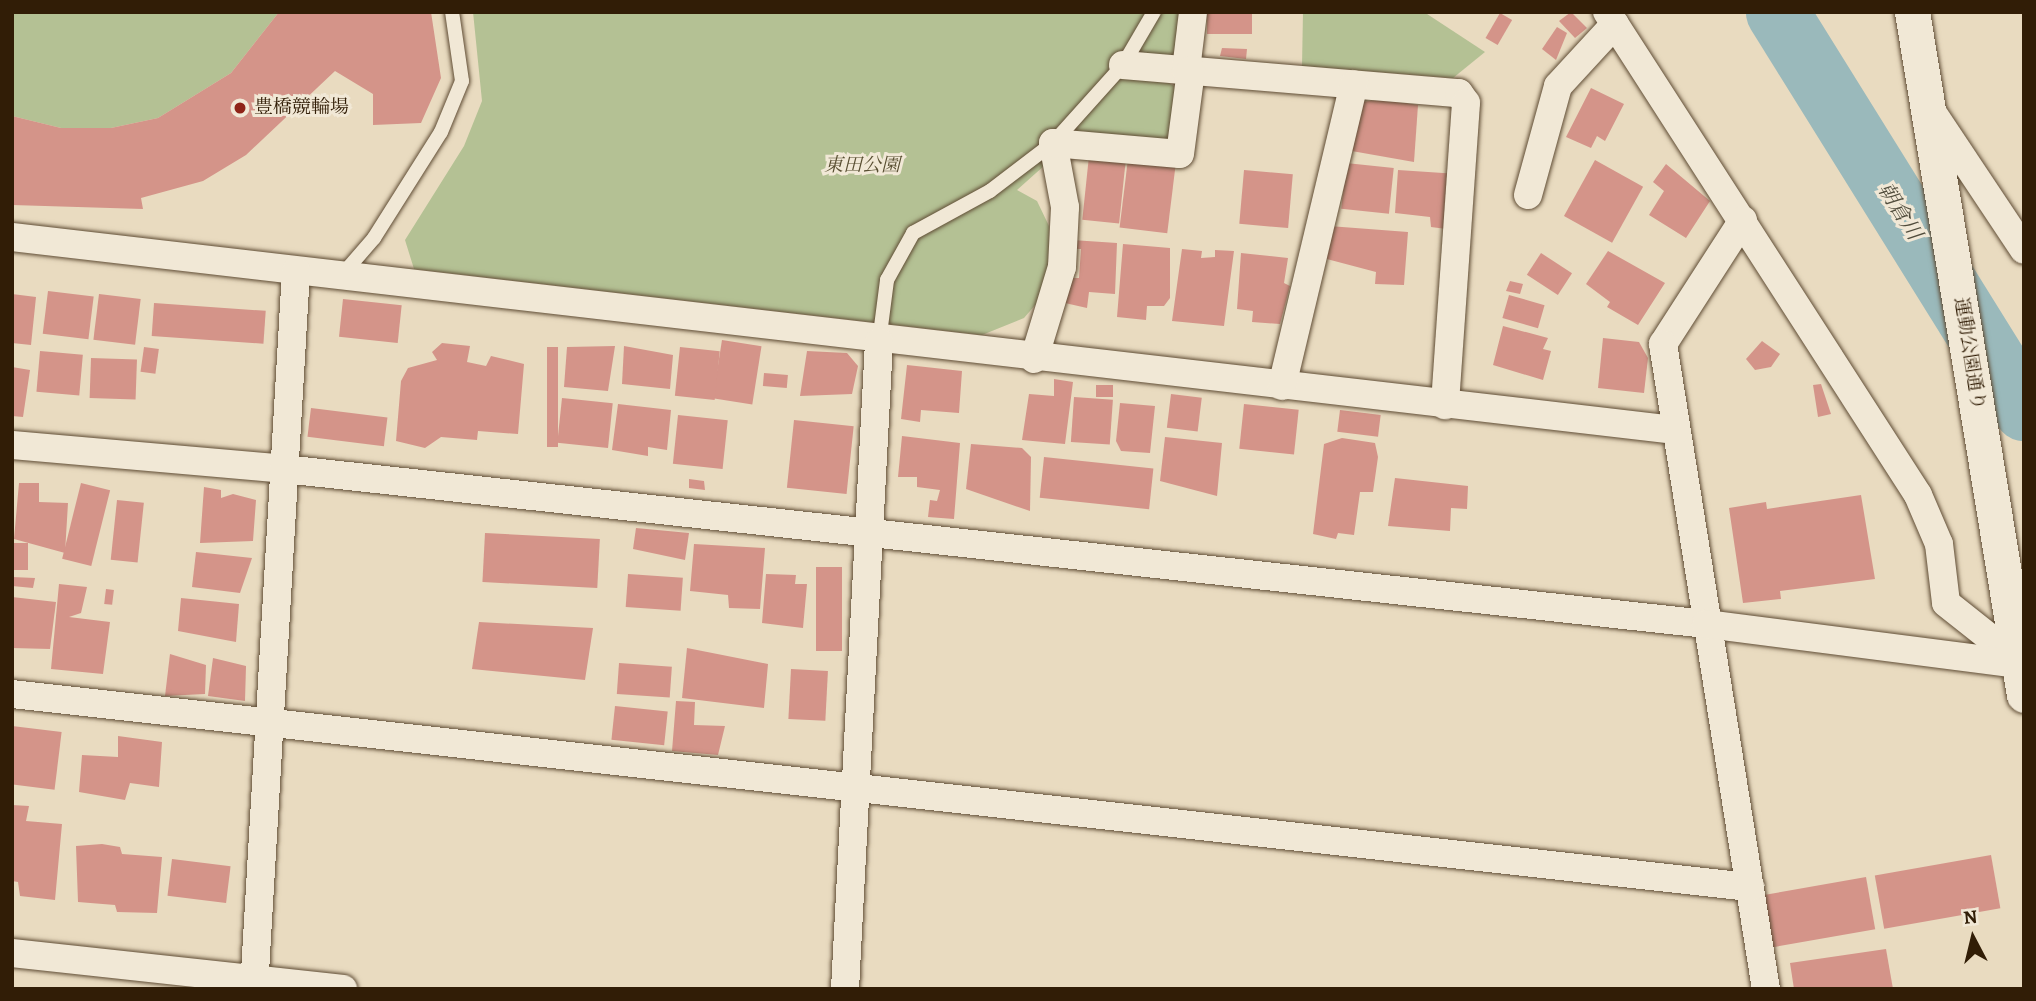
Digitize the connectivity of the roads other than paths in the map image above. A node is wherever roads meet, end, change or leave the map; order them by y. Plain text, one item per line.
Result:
1 (452, 12) edge
2 (1154, 12) edge
3 (1193, 12) edge
4 (1912, 12) edge
5 (1611, 18) edge
6 (1123, 65) junction
7 (1189, 70) junction
8 (1354, 84) junction
9 (1928, 106) junction
10 (1053, 143) junction
11 (1528, 195) dead end
12 (1743, 220) junction
13 (12, 237) edge
14 (2024, 250) edge
15 (296, 271) junction
16 (341, 276) junction
17 (879, 342) junction
18 (1034, 359) junction
19 (1282, 386) junction
20 (1445, 405) junction
21 (1676, 430) junction
22 (12, 445) edge
23 (284, 469) junction
24 (868, 536) junction
25 (1706, 624) junction
26 (2021, 663) edge
27 (12, 694) edge
28 (2024, 695) edge
29 (271, 721) junction
30 (854, 790) junction
31 (1750, 887) junction
32 (12, 953) edge
33 (254, 984) edge
34 (343, 989) edge
35 (845, 989) edge
36 (1766, 989) edge

1 - 16 lane
2 - 6 lane
3 - 7 street
4 - 9 street, 運動公園通り
5 - 11 street
5 - 12 street
6 - 7 street
6 - 10 lane
7 - 8 street
7 - 10 street
8 - 19 street
8 - 20 street
9 - 14 street
9 - 26 street, 運動公園通り
10 - 17 lane
10 - 18 street
12 - 21 street
12 - 26 street
13 - 15 street
15 - 16 street
15 - 23 street
16 - 17 street
17 - 18 street
17 - 24 street
18 - 19 street
19 - 20 street
20 - 21 street
21 - 25 street
22 - 23 street
23 - 24 street
23 - 29 street
24 - 25 street
24 - 30 street
25 - 26 street
25 - 31 street
26 - 28 street, 運動公園通り
27 - 29 street
29 - 30 street
29 - 33 street
30 - 31 street
30 - 35 street
31 - 36 street
32 - 33 street
33 - 34 street

